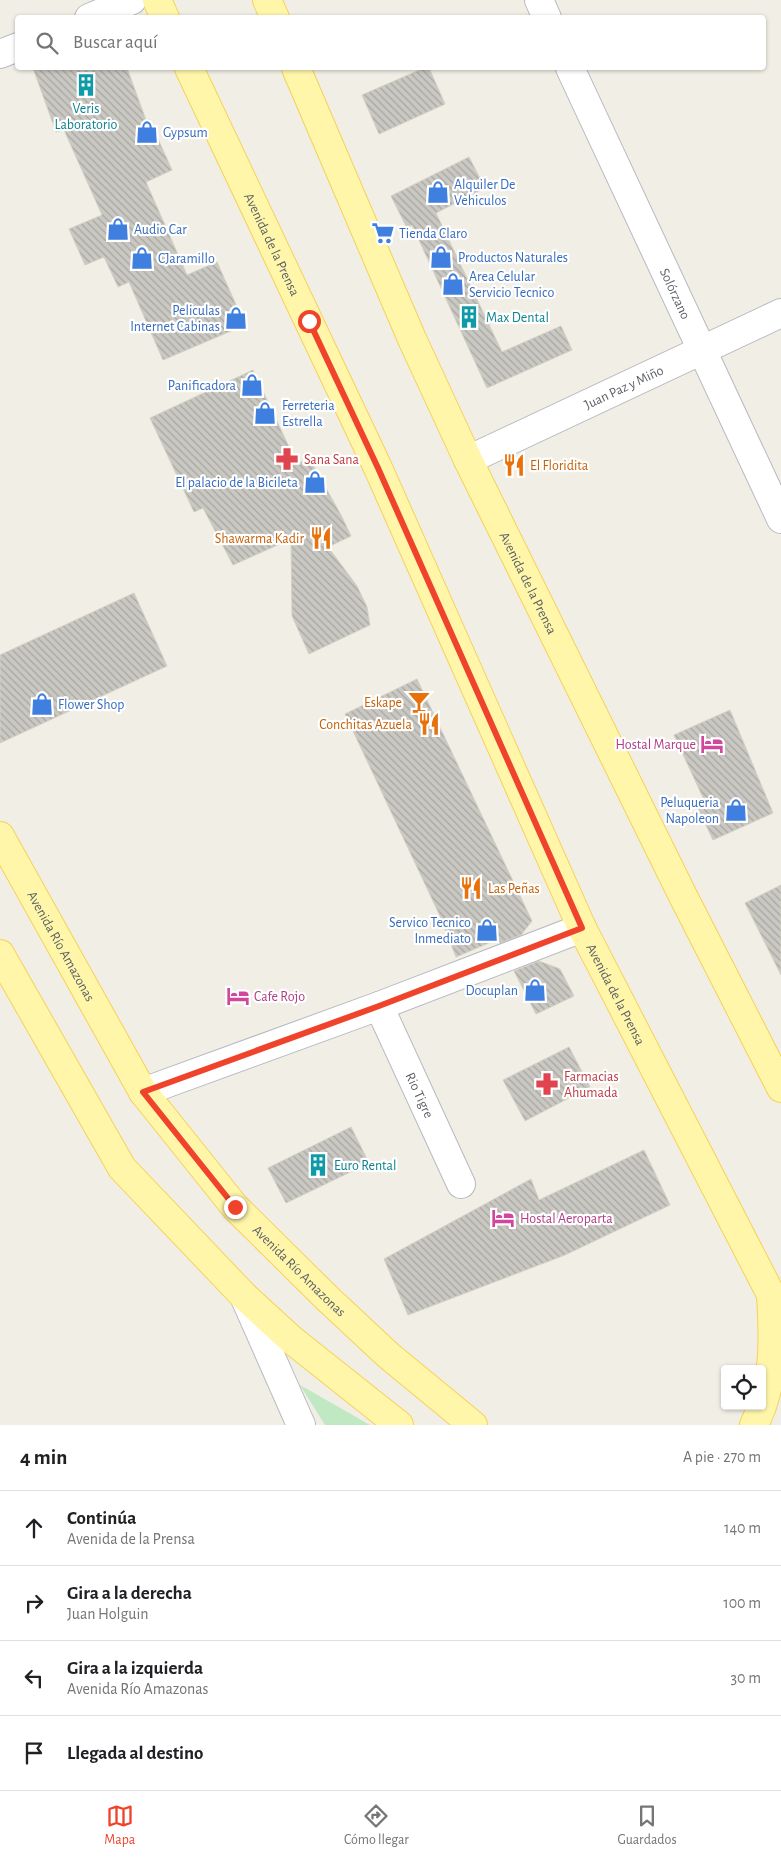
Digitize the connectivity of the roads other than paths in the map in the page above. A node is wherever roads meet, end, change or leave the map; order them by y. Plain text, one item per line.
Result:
1 (132, 0) edge
2 (157, 0) edge
3 (267, 0) edge
4 (539, 0) edge
5 (96, 15) edge
6 (164, 15) edge
7 (274, 15) edge
8 (546, 15) edge
9 (15, 48) edge
10 (0, 54) edge
11 (190, 70) edge
12 (297, 70) edge
13 (571, 70) edge
14 (781, 313) edge
15 (702, 351) junction
16 (468, 460) junction
17 (781, 519) edge
18 (0, 836) edge
19 (582, 928) junction
20 (0, 954) edge
21 (379, 1006) junction
22 (774, 1057) edge
23 (781, 1088) edge
24 (143, 1092) junction
25 (461, 1184) dead end
26 (244, 1296) junction
27 (776, 1304) edge
28 (301, 1425) edge
29 (399, 1425) edge
30 (473, 1425) edge
31 (754, 1425) edge

1 - 5 street
2 - 6 main road
3 - 7 main road
4 - 8 street
9 - 10 street
11 - 19 main road, Avenida de la Prensa
12 - 16 main road, Avenida de la Prensa
13 - 15 street, Solórzano
14 - 15 street, Juan Paz y Miño
15 - 16 street, Juan Paz y Miño
15 - 17 street, Solórzano
16 - 22 main road, Avenida de la Prensa
18 - 24 main road, Avenida Río Amazonas
19 - 21 street
19 - 27 main road, Avenida de la Prensa
20 - 26 main road
21 - 24 street
21 - 25 street, Rio Tigre
22 - 23 main road, Avenida de la Prensa
24 - 30 main road, Avenida Río Amazonas
26 - 28 street
26 - 29 main road
27 - 31 main road

